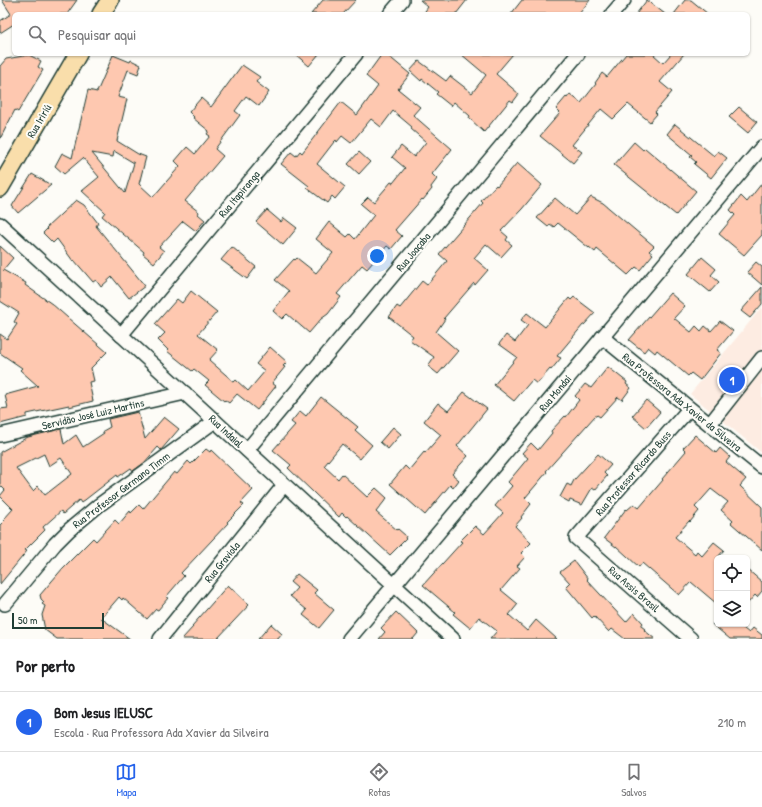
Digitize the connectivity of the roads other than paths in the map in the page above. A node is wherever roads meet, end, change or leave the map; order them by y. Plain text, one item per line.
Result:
1 (110, 0) edge
2 (402, 0) edge
3 (624, 0) edge
4 (102, 12) edge
5 (392, 12) edge
6 (614, 12) edge
7 (77, 56) edge
8 (354, 56) edge
9 (576, 56) edge
10 (762, 147) edge
11 (0, 188) edge
12 (0, 224) edge
13 (121, 335) junction
14 (602, 337) junction
15 (762, 358) edge
16 (185, 393) junction
17 (689, 408) junction
18 (215, 420) junction
19 (710, 424) junction
20 (0, 435) edge
21 (247, 450) junction
22 (762, 466) edge
23 (284, 485) junction
24 (576, 538) joint
25 (394, 585) junction
26 (5, 604) dead end
27 (160, 639) edge
28 (348, 639) edge
29 (453, 639) edge
30 (691, 639) edge

1 - 4 main road
2 - 5 street
3 - 6 street
7 - 11 main road, Rua Iririú
8 - 13 street, Rua Itapiranga
9 - 21 street, Rua Joaçaba
10 - 14 street, Rua Mondaí
12 - 13 street, Rua Indaial
13 - 16 street, Rua Indaial
14 - 17 street, Rua Professora Ada Xavier da Silveira
14 - 25 street, Rua Mondaí
15 - 19 street
16 - 18 street, Rua Indaial
16 - 20 street, Servidão José Luiz Martins
17 - 19 street, Rua Professora Ada Xavier da Silveira
17 - 24 street, Rua Professor Ricardo Buss
18 - 21 street, Rua Indaial
18 - 26 street, Rua Professor Germano Timm
19 - 22 street, Rua Professora Ada Xavier da Silveira
21 - 23 street, Rua Indaial
23 - 25 street, Rua Indaial
23 - 27 street, Rua Graviola
24 - 30 street, Rua Assis Brasil
25 - 28 street, Rua Mondaí
25 - 29 street, Rua Indaial

